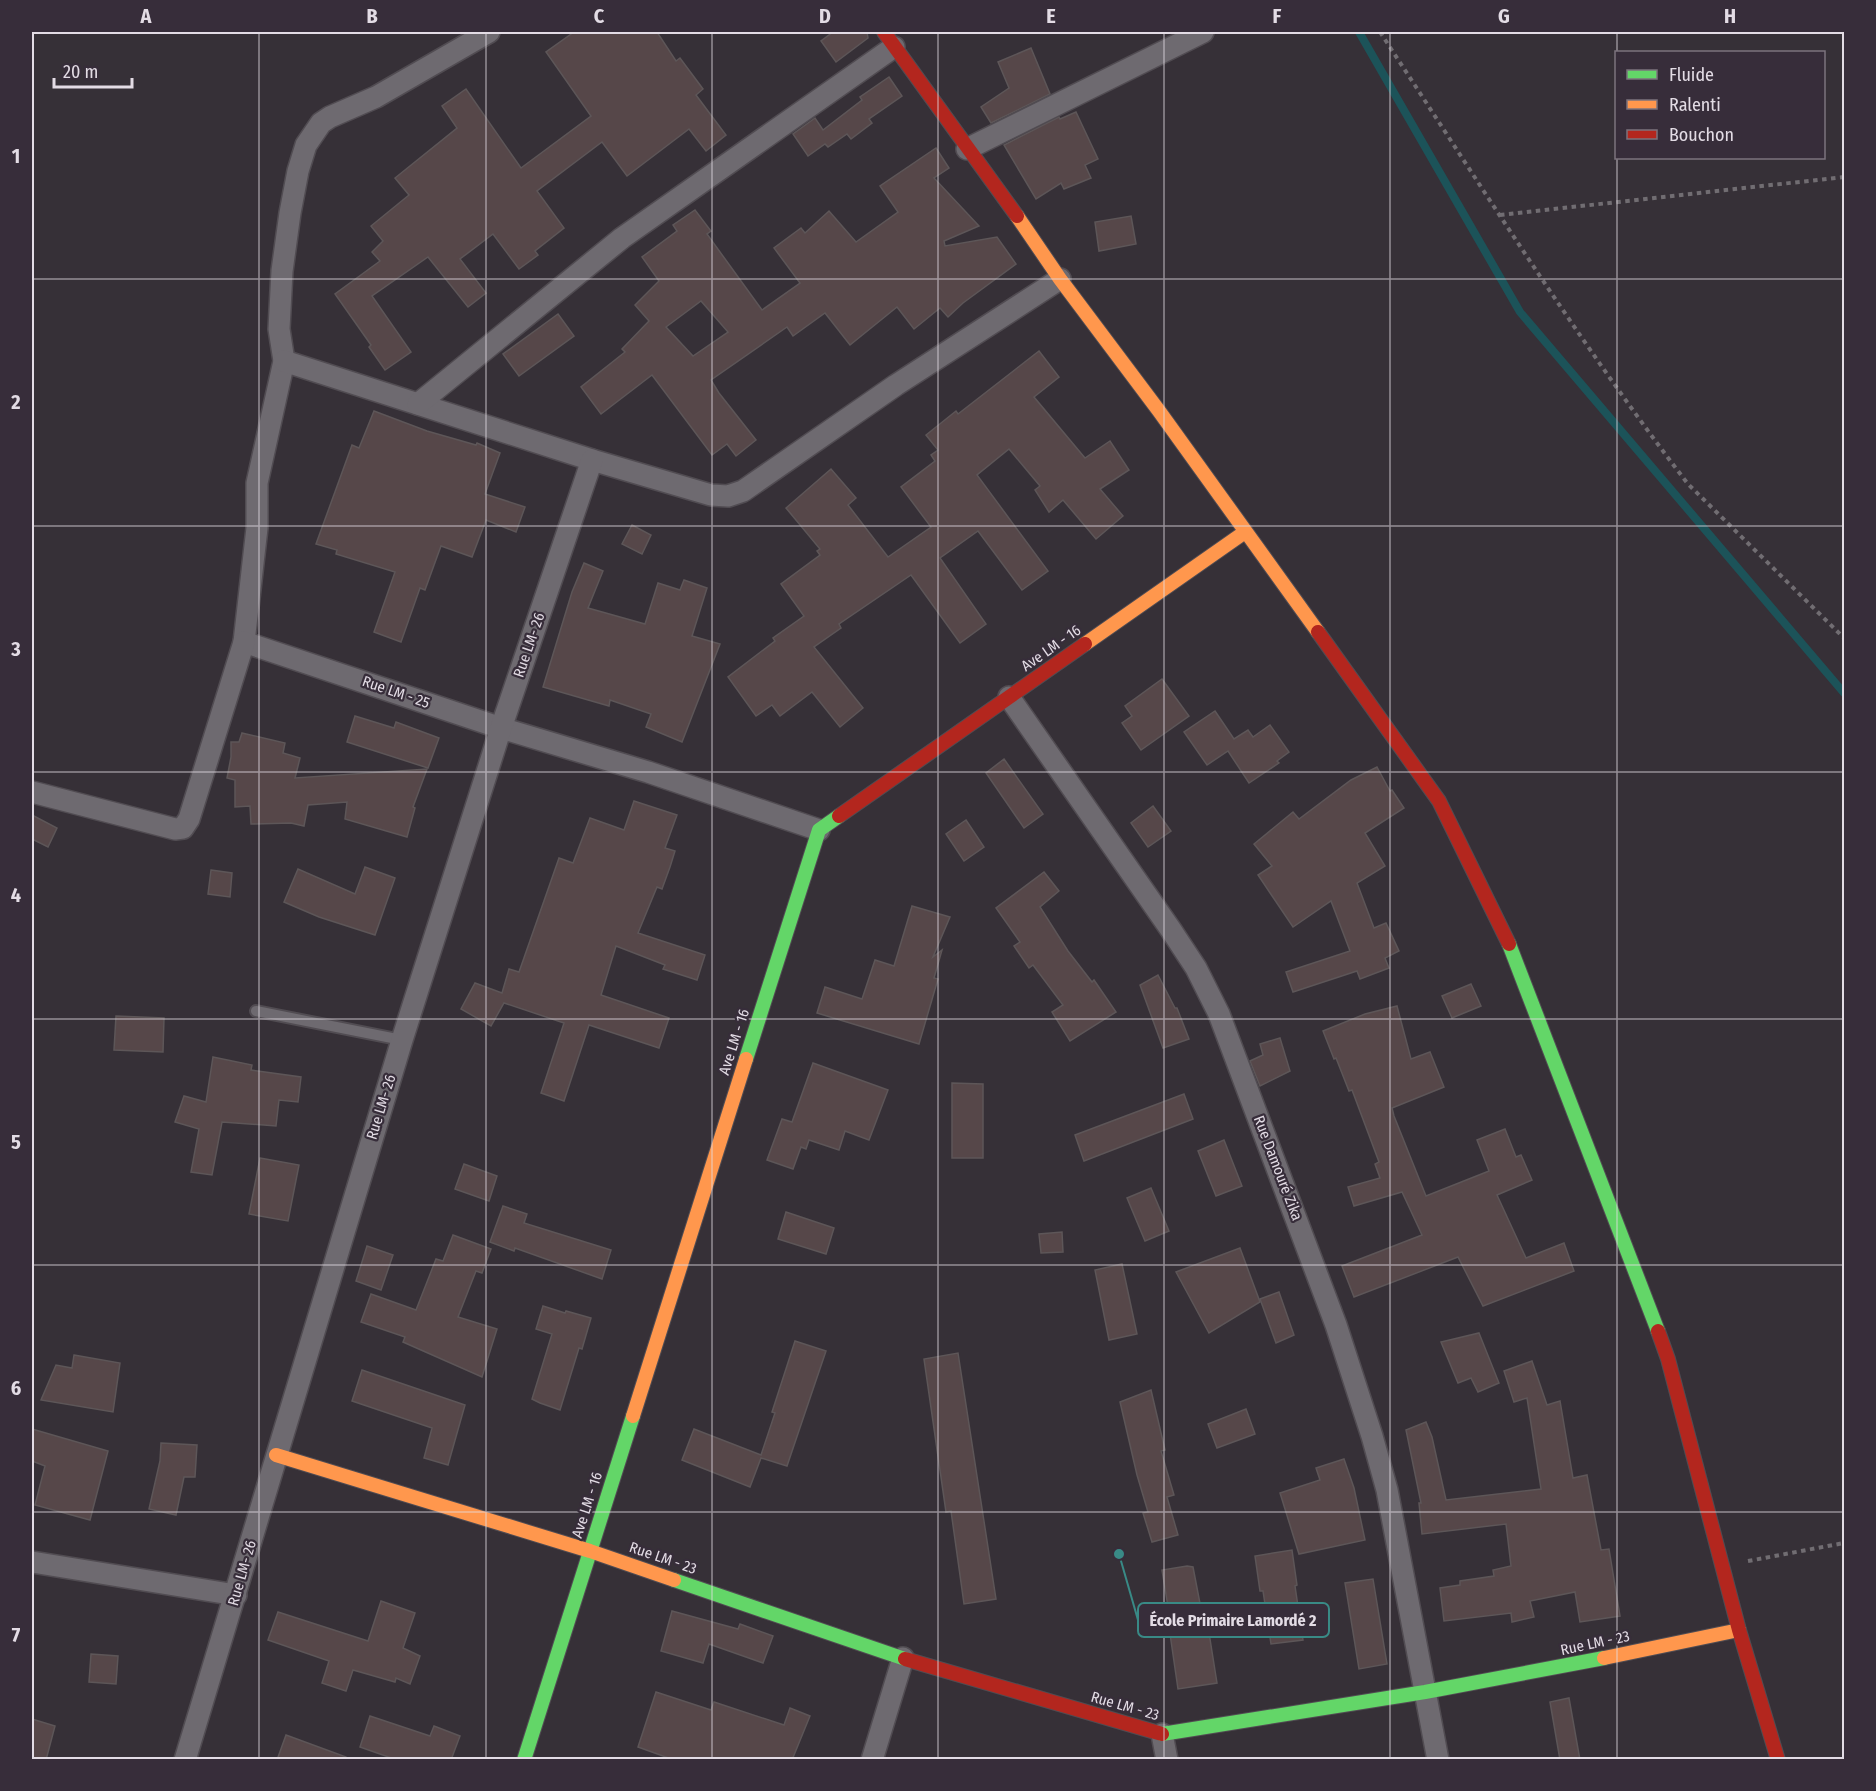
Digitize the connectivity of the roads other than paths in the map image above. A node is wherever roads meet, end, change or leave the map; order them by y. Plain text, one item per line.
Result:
1 (489, 32) edge
2 (1203, 32) edge
3 (889, 39) edge
4 (967, 148) junction
5 (1060, 279) junction
6 (284, 361) junction
7 (418, 404) junction
8 (592, 460) junction
9 (1245, 532) junction
10 (244, 642) junction
11 (1009, 697) junction
12 (501, 728) junction
13 (32, 792) edge
14 (819, 830) junction
15 (256, 1011) dead end
16 (402, 1040) junction
17 (276, 1455) junction
18 (590, 1551) junction
19 (32, 1562) edge
20 (236, 1595) junction
21 (1739, 1630) junction
22 (903, 1658) junction
23 (1425, 1692) junction
24 (1162, 1734) junction
25 (185, 1760) edge
26 (524, 1760) edge
27 (872, 1760) edge
28 (1167, 1760) edge
29 (1438, 1760) edge
30 (1778, 1760) edge

1 - 6 street
2 - 4 street
3 - 4 street
3 - 7 street
4 - 5 street
5 - 8 street
5 - 9 street
6 - 7 street
6 - 10 street
7 - 8 street
8 - 12 street, Rue LM- 26
9 - 11 street, Ave LM - 16
9 - 21 street
10 - 12 street, Rue LM - 25
10 - 13 street
11 - 14 street, Ave LM - 16
11 - 23 street, Rue Damouré Zika
12 - 14 street, Rue LM - 25
12 - 16 street, Rue LM- 26
14 - 18 street, Ave LM - 16
15 - 16 lane
16 - 17 street, Rue LM- 26
17 - 18 street, Rue LM - 23
17 - 20 street, Rue LM- 26
18 - 22 street, Rue LM - 23
18 - 26 street, Ave LM - 16
19 - 20 street
20 - 25 street, Rue LM- 26
21 - 23 street, Rue LM - 23
21 - 30 street
22 - 24 street, Rue LM - 23
22 - 27 street
23 - 24 street, Rue LM - 23
23 - 29 street, Rue Damouré Zika
24 - 28 street

